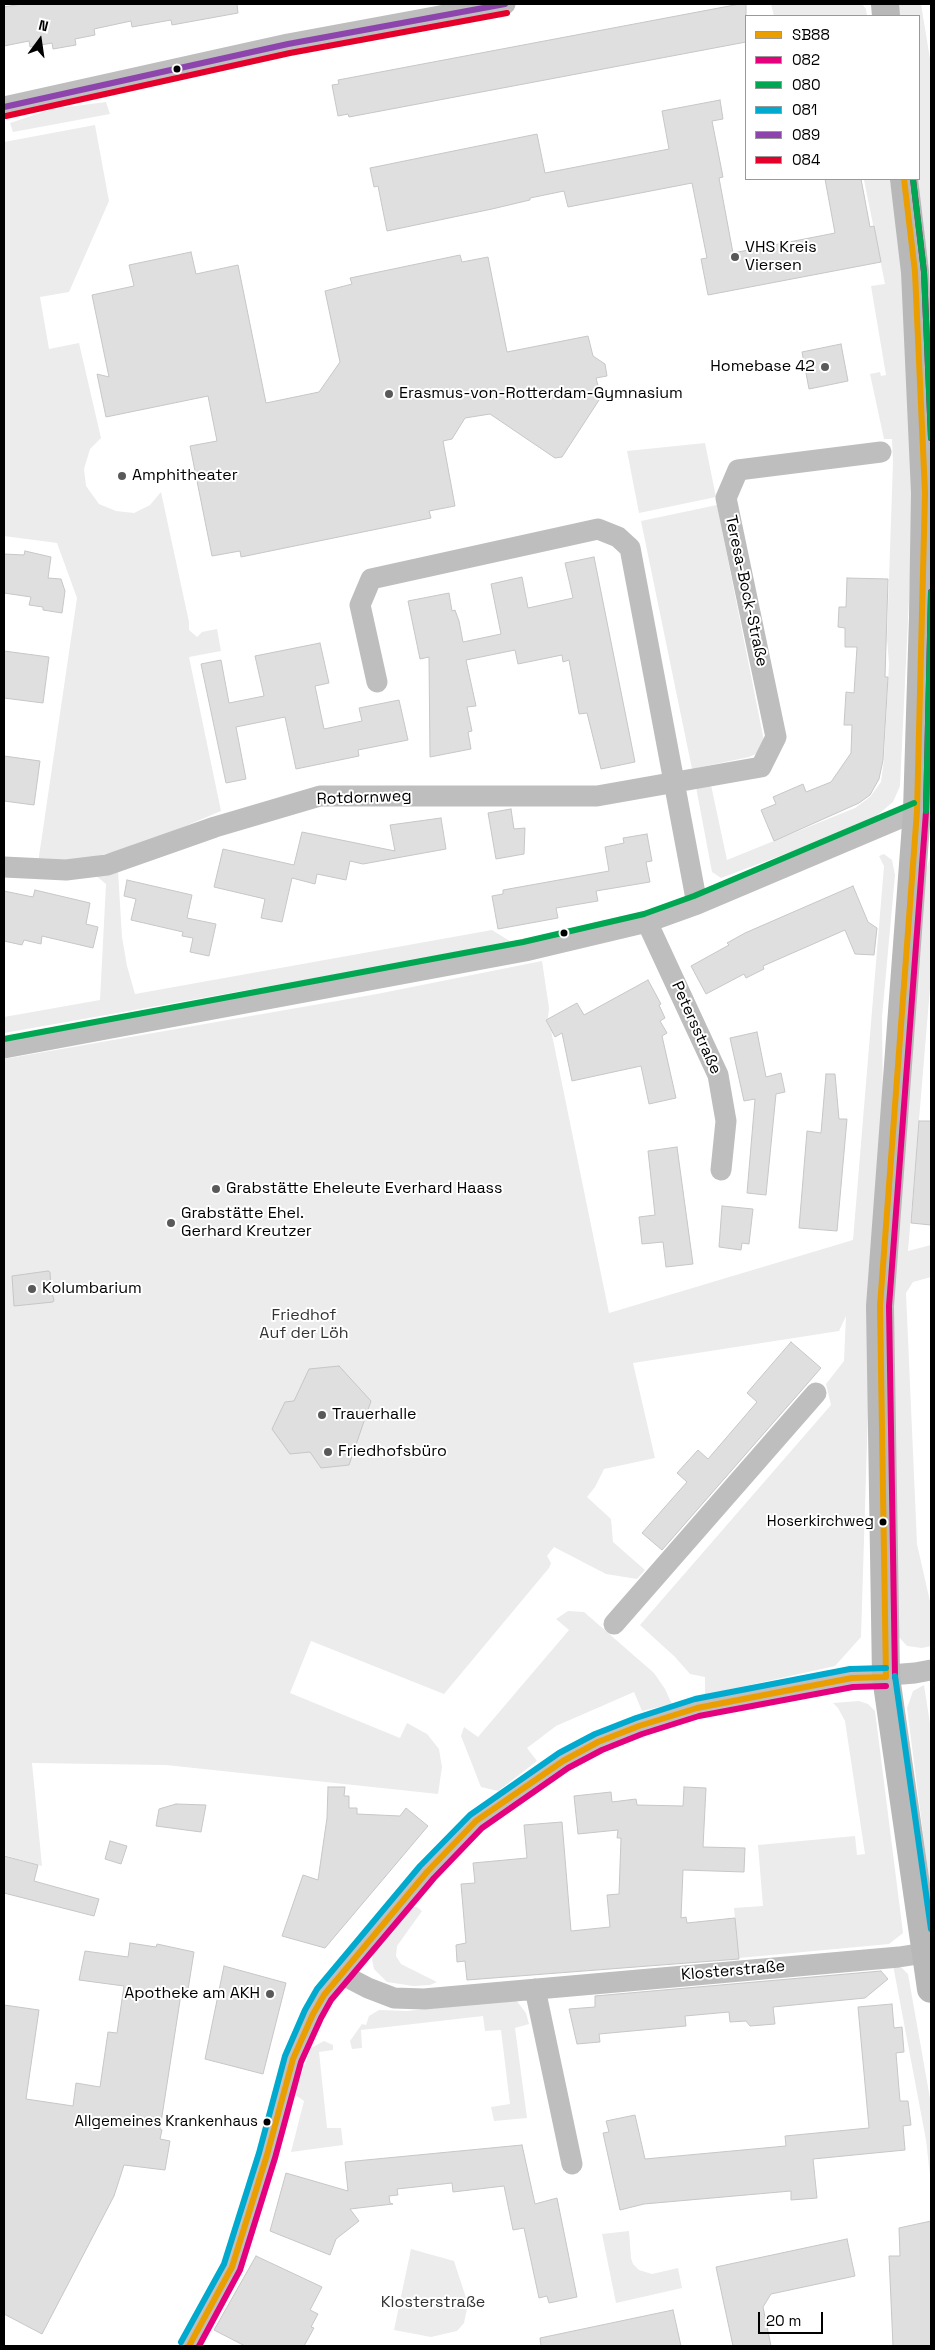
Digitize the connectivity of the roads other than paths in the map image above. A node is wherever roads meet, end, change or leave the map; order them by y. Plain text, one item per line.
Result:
1 (505, 4) edge
2 (4, 107) edge
3 (904, 180) edge
4 (881, 452) dead end
5 (377, 682) dead end
6 (674, 781) junction
7 (924, 808) edge
8 (4, 867) edge
9 (697, 904) junction
10 (647, 922) junction
11 (4, 1048) edge
12 (721, 1170) dead end
13 (816, 1393) dead end
14 (614, 1624) dead end
15 (931, 1670) edge
16 (886, 1676) junction
17 (929, 1952) edge
18 (341, 1974) junction
19 (931, 1988) edge
20 (535, 1989) junction
21 (572, 2164) dead end
22 (189, 2346) edge

1 - 2 street
3 - 7 main road
4 - 6 street, Teresa-Bock-Straße
5 - 6 street
6 - 8 street, Rotdornweg
6 - 9 street
7 - 9 street
7 - 16 main road
9 - 10 street
10 - 11 street
10 - 12 street, Petersstraße
13 - 14 street
15 - 16 street
16 - 17 main road
16 - 18 street
17 - 19 main road
17 - 20 street, Klosterstraße
18 - 20 street, Klosterstraße
18 - 22 street
20 - 21 street

